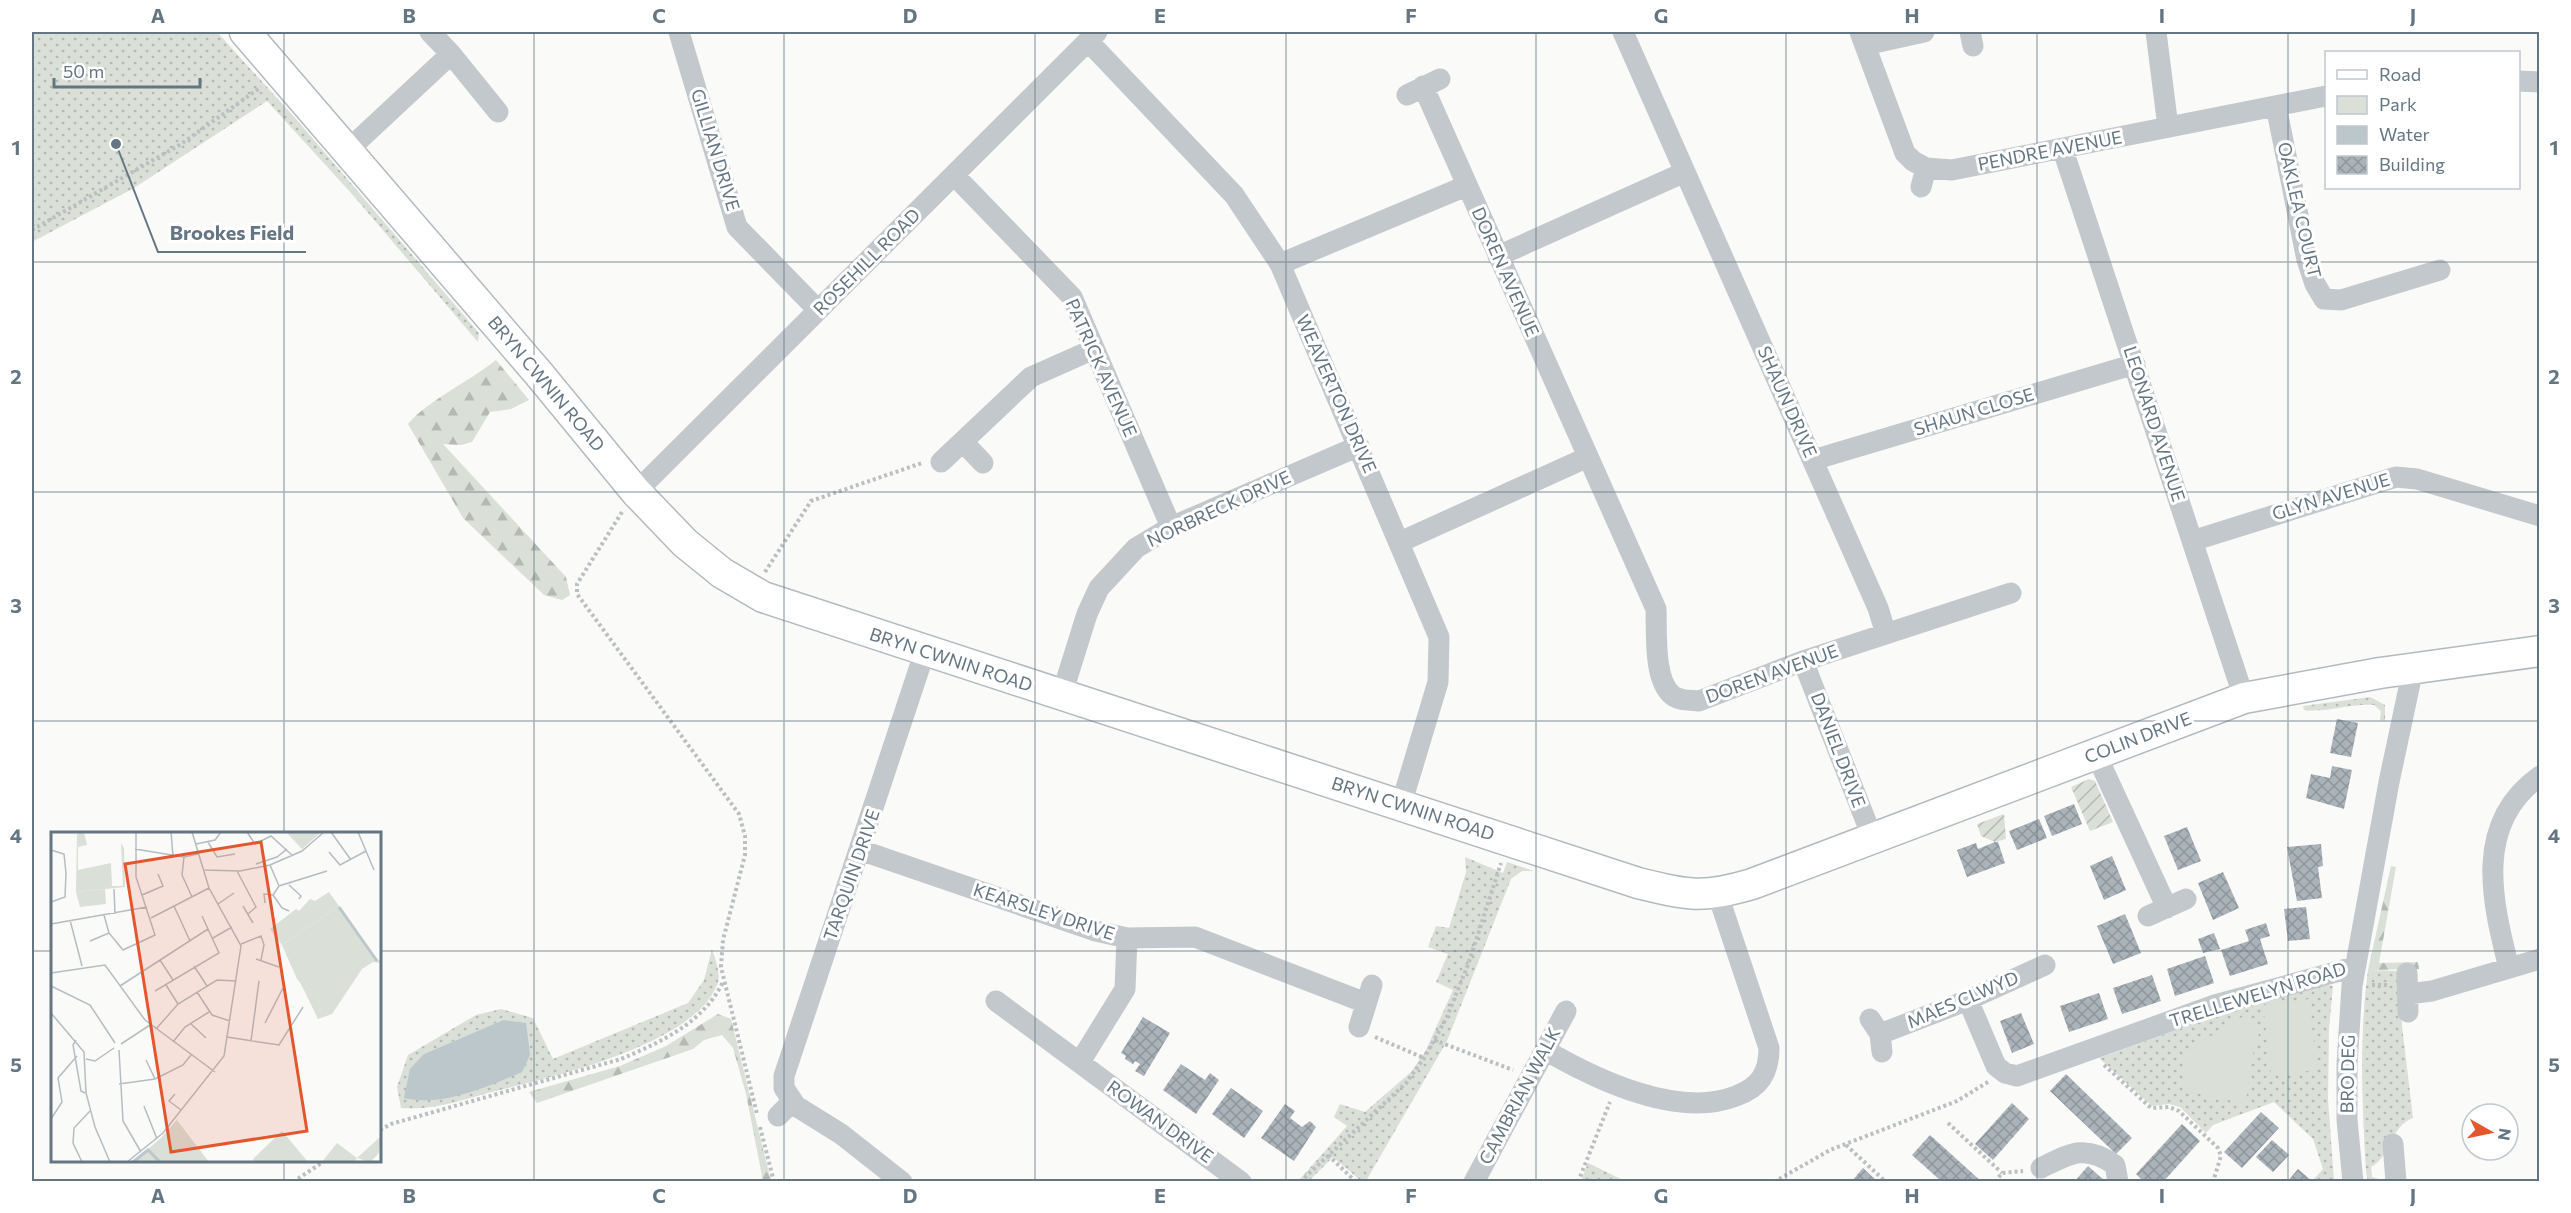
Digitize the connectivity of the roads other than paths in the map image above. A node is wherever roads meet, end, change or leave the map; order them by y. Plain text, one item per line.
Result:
1 (245, 32) edge
2 (430, 32) edge
3 (679, 32) edge
4 (1623, 32) edge
5 (1924, 32) edge
6 (2156, 32) edge
7 (1093, 36) edge
8 (1862, 38) edge
9 (451, 54) junction
10 (2520, 81) edge
11 (2540, 82) edge
12 (1423, 87) dead end
13 (2325, 96) edge
14 (2276, 106) junction
15 (498, 112) dead end
16 (2169, 127) junction
17 (348, 150) junction
18 (2063, 150) junction
19 (1685, 172) junction
20 (954, 175) junction
21 (1466, 186) junction
22 (1498, 256) junction
23 (1280, 264) junction
24 (2440, 270) dead end
25 (818, 310) junction
26 (1094, 349) junction
27 (2135, 364) junction
28 (964, 443) junction
29 (1359, 446) junction
30 (1588, 457) junction
31 (1813, 460) junction
32 (940, 462) road end
33 (983, 463) dead end
34 (630, 501) junction
35 (2540, 516) edge
36 (1171, 527) junction
37 (2192, 541) junction
38 (1400, 542) junction
39 (2011, 593) dead end
40 (1886, 634) junction
41 (925, 651) junction
42 (2540, 651) edge
43 (1803, 661) junction
44 (2413, 669) junction
45 (1061, 696) junction
46 (2244, 698) junction
47 (2096, 754) junction
48 (2540, 776) edge
49 (1401, 805) junction
50 (1873, 839) junction
51 (860, 850) junction
52 (1718, 895) junction
53 (2148, 916) dead end
54 (1126, 938) junction
55 (2540, 959) edge
56 (2030, 965) dead end
57 (2509, 968) junction
58 (2353, 976) junction
59 (2407, 991) road end
60 (1968, 1000) junction
61 (996, 1001) dead end
62 (1566, 1011) dead end
63 (1359, 1026) road end
64 (1877, 1035) dead end
65 (1545, 1050) junction
66 (1080, 1062) junction
67 (2393, 1144) dead end
68 (2041, 1168) road end
69 (2389, 1174) edge
70 (902, 1182) edge
71 (1241, 1182) edge
72 (1474, 1182) edge
73 (2118, 1182) edge
74 (2353, 1182) edge

1 - 17 street, BRYN CWNIN ROAD
2 - 9 street
3 - 25 street, GILLIAN DRIVE
4 - 19 street, SHAUN DRIVE
5 - 8 street
6 - 16 street
7 - 20 street, ROSEHILL ROAD
7 - 23 street, WEAVERTON DRIVE
8 - 18 street, PENDRE AVENUE
9 - 15 street
9 - 17 street
10 - 11 street
12 - 21 street, DOREN AVENUE
13 - 14 street, PENDRE AVENUE
14 - 16 street, PENDRE AVENUE
14 - 24 street, OAKLEA COURT
16 - 18 street, PENDRE AVENUE
17 - 34 street, BRYN CWNIN ROAD
18 - 27 street, LEONARD AVENUE
19 - 22 street
19 - 31 street, SHAUN DRIVE
20 - 25 street, ROSEHILL ROAD
20 - 26 street, PATRICK AVENUE
21 - 22 street, DOREN AVENUE
21 - 23 street, DOREN AVENUE
22 - 30 street, DOREN AVENUE
23 - 29 street, WEAVERTON DRIVE
25 - 34 street, ROSEHILL ROAD
26 - 28 street
26 - 36 street, PATRICK AVENUE
27 - 31 street, SHAUN CLOSE
27 - 37 street, LEONARD AVENUE
28 - 32 street
28 - 33 street
29 - 36 street, NORBRECK DRIVE
29 - 38 street, WEAVERTON DRIVE
30 - 38 street
30 - 43 street, DOREN AVENUE
31 - 40 street, SHAUN DRIVE
34 - 41 street, BRYN CWNIN ROAD
35 - 37 street, GLYN AVENUE
36 - 45 street, NORBRECK DRIVE
37 - 46 street, LEONARD AVENUE
38 - 49 street, WEAVERTON DRIVE
39 - 40 street, DOREN AVENUE
40 - 43 street, DOREN AVENUE
41 - 45 street, BRYN CWNIN ROAD
41 - 51 street, TARQUIN DRIVE
42 - 44 street
43 - 50 street, DANIEL DRIVE
44 - 46 street, COLIN DRIVE
44 - 58 street, TRELLEWELYN ROAD
45 - 49 street, BRYN CWNIN ROAD
46 - 47 street, COLIN DRIVE
47 - 50 street, COLIN DRIVE
47 - 53 street
48 - 57 street
49 - 52 street, BRYN CWNIN ROAD
50 - 52 street, BRYN CWNIN ROAD
51 - 54 street, KEARSLEY DRIVE
51 - 70 street, TARQUIN DRIVE
52 - 65 street
54 - 63 street, KEARSLEY DRIVE
54 - 66 street
55 - 57 street
56 - 60 street, MAES CLWYD
57 - 59 street
58 - 60 street, TRELLEWELYN ROAD
58 - 74 street, BRO DEG
60 - 64 street, MAES CLWYD
61 - 66 street, ROWAN DRIVE
62 - 65 street, CAMBRIAN WALK
65 - 72 street, CAMBRIAN WALK
66 - 71 street, ROWAN DRIVE
67 - 69 street
68 - 73 street

